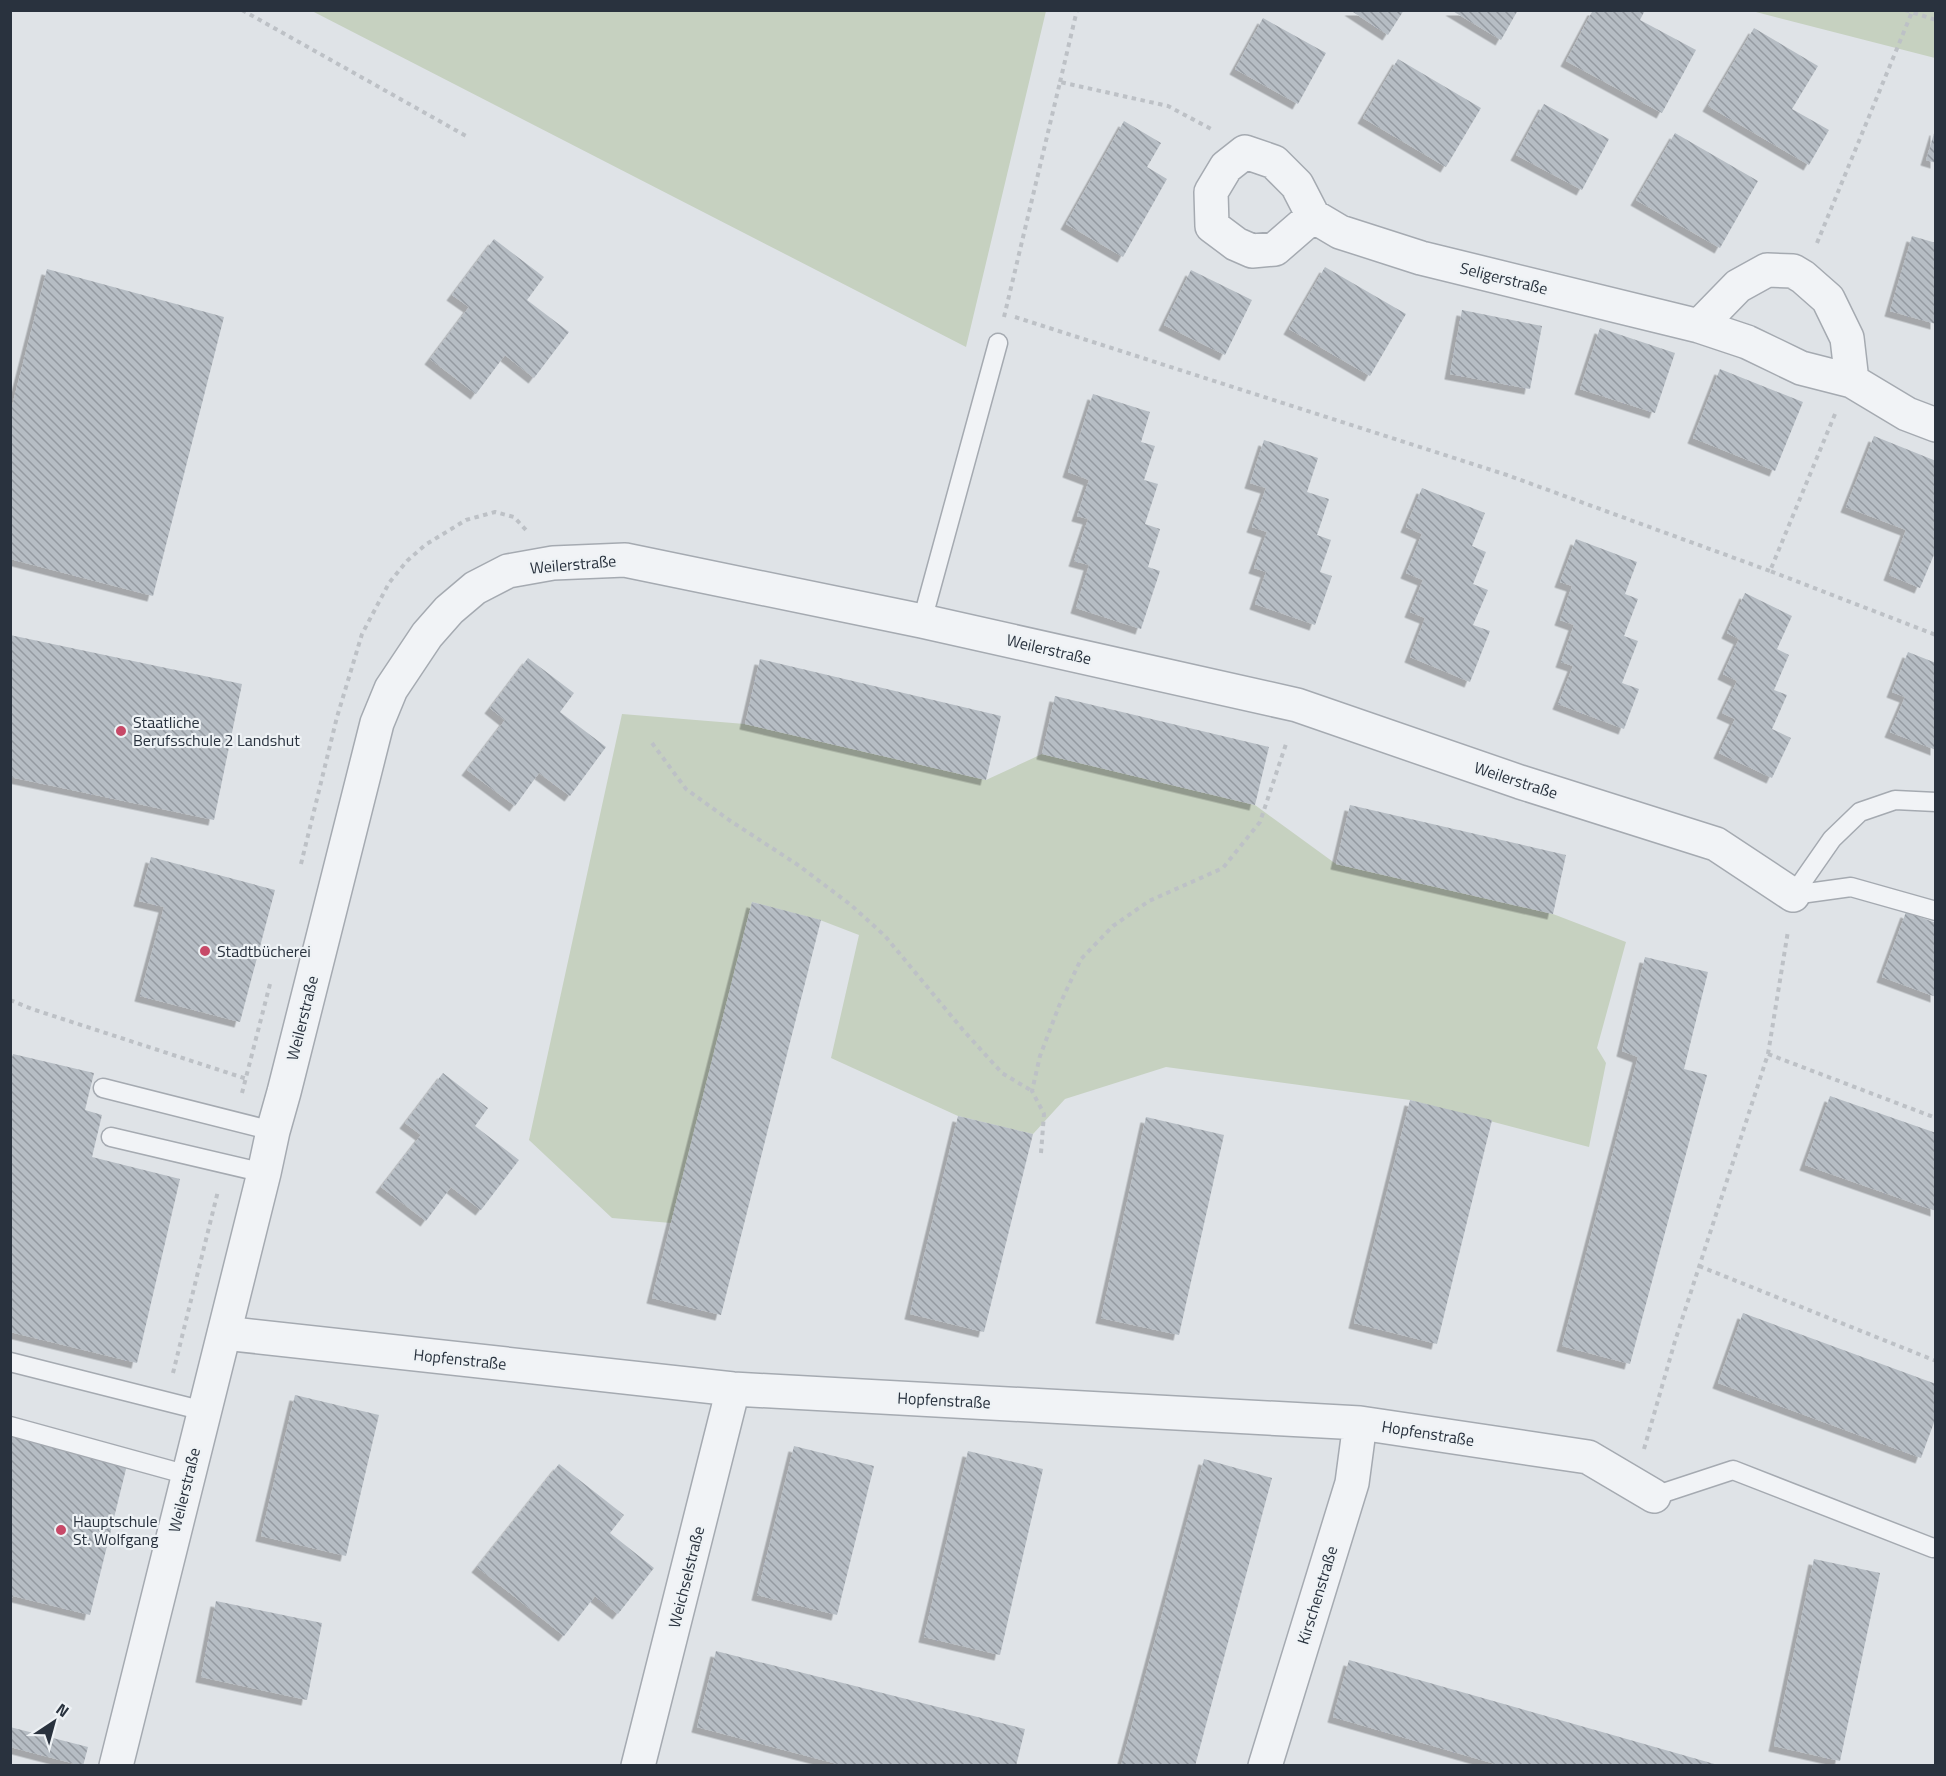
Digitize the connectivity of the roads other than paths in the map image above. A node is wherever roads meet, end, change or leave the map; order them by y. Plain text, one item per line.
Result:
1 (1313, 216) junction
2 (1700, 326) junction
3 (998, 343) road end
4 (1852, 381) junction
5 (1935, 425) edge
6 (922, 621) junction
7 (1935, 802) edge
8 (1793, 895) junction
9 (1935, 910) edge
10 (103, 1088) dead end
11 (273, 1131) junction
12 (111, 1137) dead end
13 (264, 1173) junction
14 (224, 1333) junction
15 (10, 1362) edge
16 (733, 1389) junction
17 (204, 1411) junction
18 (1360, 1423) junction
19 (10, 1426) edge
20 (188, 1475) junction
21 (1642, 1489) joint
22 (1935, 1546) edge
23 (116, 1766) edge
24 (638, 1766) edge
25 (1265, 1766) edge

1 - 1 street
1 - 2 street, Seligerstraße
2 - 4 street, Seligerstraße
2 - 4 street
3 - 6 lane
4 - 5 street, Seligerstraße
6 - 8 street, Weilerstraße
6 - 11 street, Weilerstraße
7 - 8 lane
8 - 9 lane
10 - 11 lane
11 - 13 street, Weilerstraße
12 - 13 lane
13 - 14 street, Weilerstraße
14 - 16 street, Hopfenstraße
14 - 17 street, Weilerstraße
15 - 17 lane
16 - 18 street, Hopfenstraße
16 - 24 street, Weichselstraße
17 - 20 street, Weilerstraße
18 - 21 street, Hopfenstraße
18 - 25 street, Kirschenstraße
19 - 20 lane
20 - 23 street, Weilerstraße
21 - 22 lane

